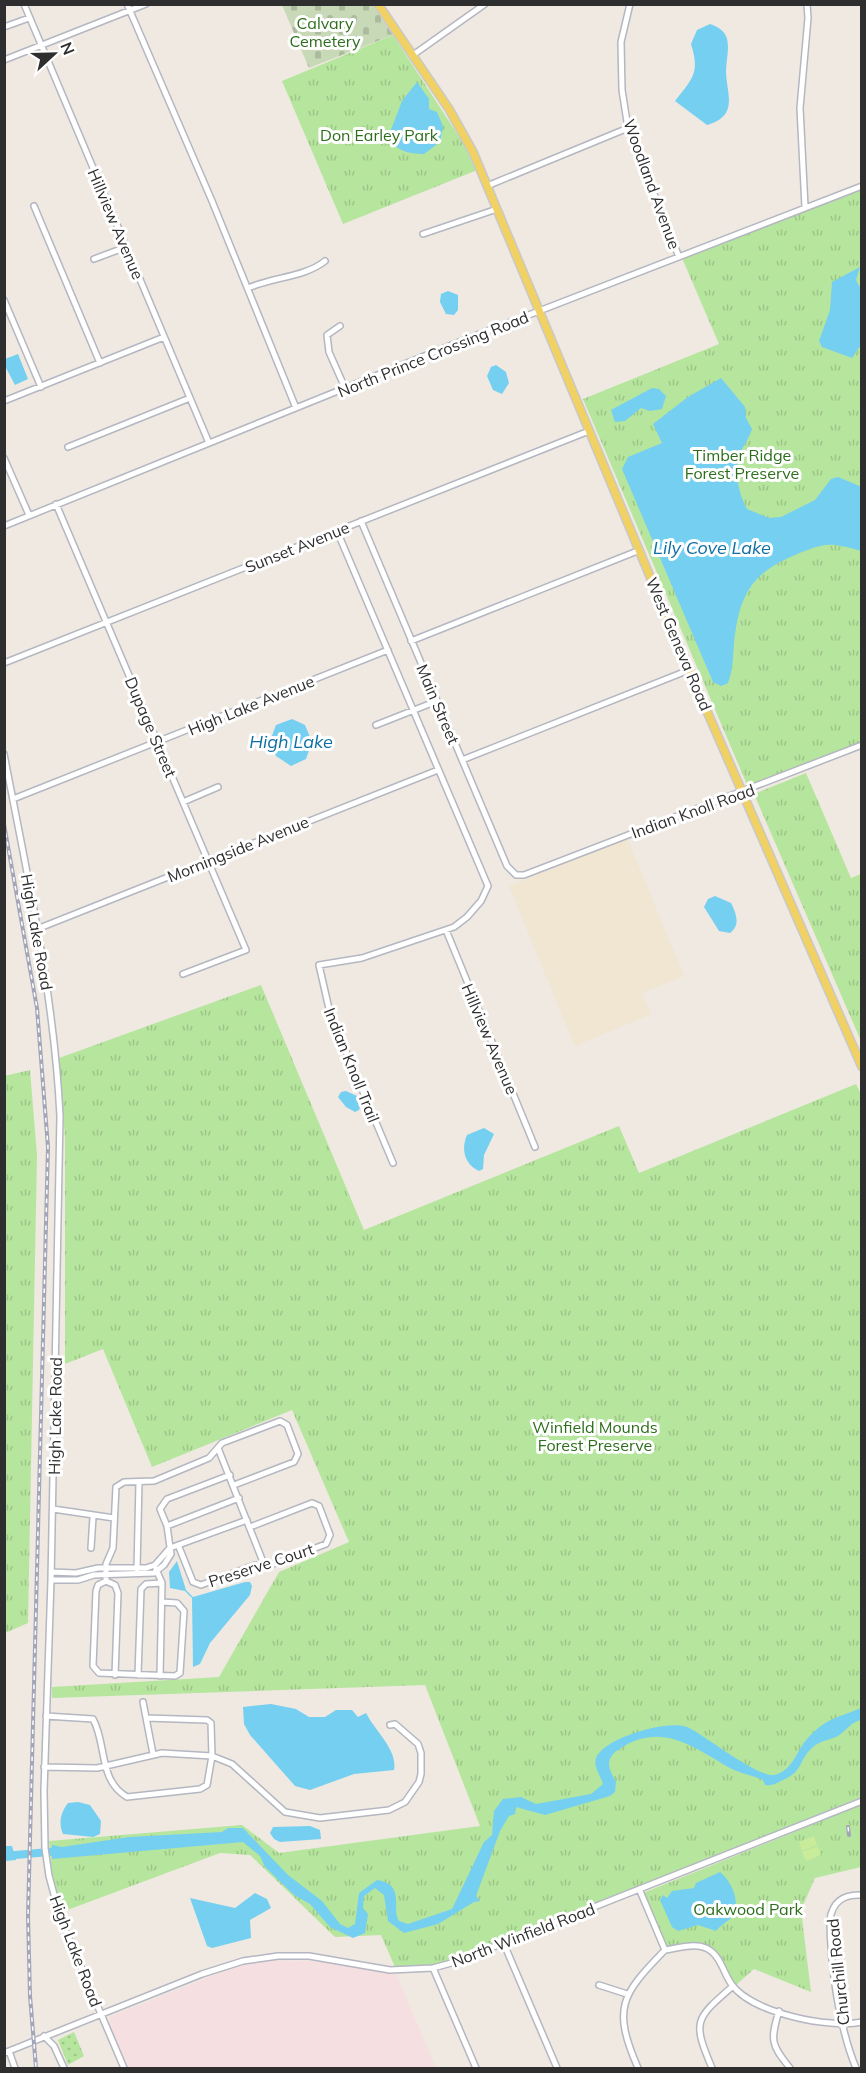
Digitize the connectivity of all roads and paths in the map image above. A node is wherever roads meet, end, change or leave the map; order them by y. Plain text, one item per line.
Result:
1 (24, 4) edge
2 (146, 4) edge
3 (378, 4) edge
4 (485, 4) edge
5 (630, 4) edge
6 (807, 4) edge
7 (128, 8) edge
8 (29, 18) junction
9 (4, 27) edge
10 (41, 45) junction
11 (413, 55) junction
12 (4, 60) edge
13 (628, 128) junction
14 (488, 186) junction
15 (861, 186) edge
16 (34, 206) dead end
17 (805, 207) junction
18 (497, 208) junction
19 (423, 234) dead end
20 (126, 247) junction
21 (679, 257) junction
22 (94, 259) dead end
23 (325, 261) dead end
24 (248, 288) junction
25 (4, 300) edge
26 (540, 311) junction
27 (340, 326) dead end
28 (164, 337) junction
29 (100, 363) junction
30 (41, 387) junction
31 (345, 388) junction
32 (190, 398) junction
33 (4, 401) edge
34 (296, 408) junction
35 (589, 431) junction
36 (209, 443) junction
37 (68, 447) dead end
38 (4, 458) edge
39 (56, 504) junction
40 (29, 515) junction
41 (361, 522) junction
42 (4, 526) edge
43 (337, 531) junction
44 (640, 550) junction
45 (106, 622) junction
46 (411, 641) junction
47 (388, 650) junction
48 (4, 663) edge
49 (689, 670) junction
50 (437, 701) junction
51 (413, 710) junction
52 (376, 725) dead end
53 (157, 742) junction
54 (861, 745) edge
55 (4, 754) edge
56 (462, 760) junction
57 (438, 770) junction
58 (218, 787) dead end
59 (742, 792) junction
60 (13, 799) junction
61 (183, 802) junction
62 (208, 861) junction
63 (524, 875) joint
64 (37, 929) junction
65 (446, 930) junction
66 (183, 974) dead end
67 (861, 1067) edge
68 (535, 1148) dead end
69 (393, 1163) dead end
70 (218, 1448) junction
71 (230, 1475) junction
72 (139, 1482) junction
73 (234, 1485) junction
74 (239, 1498) junction
75 (53, 1509) junction
76 (93, 1516) junction
77 (114, 1518) junction
78 (247, 1520) junction
79 (167, 1526) junction
80 (250, 1527) junction
81 (179, 1547) junction
82 (91, 1548) dead end
83 (170, 1548) junction
84 (265, 1567) junction
85 (155, 1568) junction
86 (137, 1569) junction
87 (51, 1572) junction
88 (106, 1575) junction
89 (51, 1580) junction
90 (162, 1583) junction
91 (162, 1602) junction
92 (115, 1675) junction
93 (138, 1675) junction
94 (160, 1676) junction
95 (143, 1702) dead end
96 (46, 1716) junction
97 (146, 1718) junction
98 (390, 1725) dead end
99 (153, 1754) junction
100 (212, 1756) junction
101 (44, 1767) junction
102 (104, 1767) junction
103 (861, 1802) edge
104 (640, 1891) junction
105 (861, 1895) edge
106 (504, 1944) junction
107 (665, 1950) junction
108 (433, 1968) junction
109 (599, 1985) dead end
110 (733, 1986) junction
111 (627, 1994) junction
112 (779, 2011) junction
113 (100, 2014) junction
114 (861, 2022) edge
115 (843, 2025) junction
116 (55, 2032) junction
117 (44, 2036) junction
118 (54, 2046) junction
119 (7, 2052) edge
120 (15, 2068) edge
121 (64, 2068) edge
122 (124, 2068) edge
123 (476, 2068) edge
124 (556, 2068) edge
125 (638, 2068) edge
126 (712, 2068) edge
127 (790, 2068) edge
128 (856, 2068) edge

1 - 8 street, Hillview Avenue
2 - 7 street
3 - 11 main road, West Geneva Road
4 - 11 street
5 - 13 street, Woodland Avenue
6 - 17 street
7 - 10 street
7 - 24 street
8 - 9 street
8 - 10 street, Hillview Avenue
10 - 12 street
10 - 20 street, Hillview Avenue
11 - 14 main road, West Geneva Road
13 - 14 street
13 - 21 street, Woodland Avenue
14 - 18 main road, West Geneva Road
15 - 17 street, North Prince Crossing Road
16 - 29 street
17 - 21 street, North Prince Crossing Road
18 - 19 street
18 - 26 main road, West Geneva Road
20 - 22 street
20 - 28 street, Hillview Avenue
21 - 26 street, North Prince Crossing Road
23 - 24 street
24 - 34 street
25 - 30 street
26 - 31 street, North Prince Crossing Road
26 - 35 main road, West Geneva Road
27 - 31 street
28 - 29 street
28 - 32 street, Hillview Avenue
29 - 30 street
30 - 33 street
31 - 34 street, North Prince Crossing Road
32 - 36 street, Hillview Avenue
32 - 37 street
34 - 36 street, North Prince Crossing Road
35 - 41 street, Sunset Avenue
35 - 44 main road, West Geneva Road
36 - 39 street, North Prince Crossing Road
38 - 40 street
39 - 40 street, North Prince Crossing Road
39 - 45 street, Dupage Street
40 - 42 street, North Prince Crossing Road
41 - 43 street, Sunset Avenue
41 - 46 street, Main Street
43 - 45 street, Sunset Avenue
43 - 47 street, Main Street
44 - 46 street
44 - 49 main road, West Geneva Road
45 - 48 street, Sunset Avenue
45 - 53 street, Dupage Street
46 - 50 street, Main Street
47 - 51 street, Main Street
47 - 53 street, High Lake Avenue
49 - 56 street
49 - 59 main road, West Geneva Road
50 - 51 street
50 - 56 street, Main Street
51 - 52 street
51 - 57 street, Main Street
53 - 60 street, High Lake Avenue
53 - 61 street, Dupage Street
54 - 59 street, Indian Knoll Road
55 - 60 street, High Lake Road
56 - 63 street, Main Street
57 - 62 street, Morningside Avenue
57 - 65 street, Main Street
58 - 61 street
59 - 63 street, Indian Knoll Road
59 - 67 main road, West Geneva Road
60 - 64 street, High Lake Road
61 - 62 street, Dupage Street
62 - 64 street, Morningside Avenue
62 - 66 street, Dupage Street
64 - 75 street, High Lake Road
65 - 68 street, Hillview Avenue
65 - 69 street, Indian Knoll Trail
70 - 71 street
70 - 72 street
70 - 73 street
71 - 73 street
71 - 79 street
72 - 77 street
72 - 86 street
73 - 74 street
74 - 78 street
74 - 79 street
75 - 76 street
75 - 87 street, High Lake Road
76 - 77 street
76 - 82 street
77 - 88 street
78 - 80 street
78 - 81 street
79 - 83 street
80 - 84 street
80 - 84 street, Preserve Court
81 - 83 street
81 - 84 street, Preserve Court
83 - 85 street
85 - 86 street
85 - 88 street
85 - 90 street
86 - 88 street
87 - 88 street
87 - 89 street, High Lake Road
88 - 89 street
88 - 92 street
88 - 92 street
89 - 96 street, High Lake Road
90 - 91 street
90 - 93 street
91 - 94 street
91 - 94 street
92 - 93 street
93 - 94 street
95 - 97 street
96 - 101 street, High Lake Road
96 - 102 street
97 - 99 street
97 - 100 street
98 - 100 street
99 - 100 street
99 - 102 street
100 - 102 street
101 - 102 street
101 - 113 street, High Lake Road
103 - 104 street, North Winfield Road
104 - 106 street, North Winfield Road
104 - 107 street
105 - 115 street, Churchill Road
106 - 108 street, North Winfield Road
106 - 124 street
107 - 110 street
107 - 111 street
108 - 113 street, North Winfield Road
108 - 123 street
109 - 111 street
110 - 112 street
110 - 126 street
111 - 125 street
112 - 115 street
112 - 127 street
113 - 116 street, North Winfield Road
113 - 122 street, High Lake Road
114 - 115 street
115 - 128 street, Churchill Road
116 - 117 street, North Winfield Road
116 - 118 street
117 - 118 street
117 - 119 street, North Winfield Road
118 - 121 street
119 - 120 street

